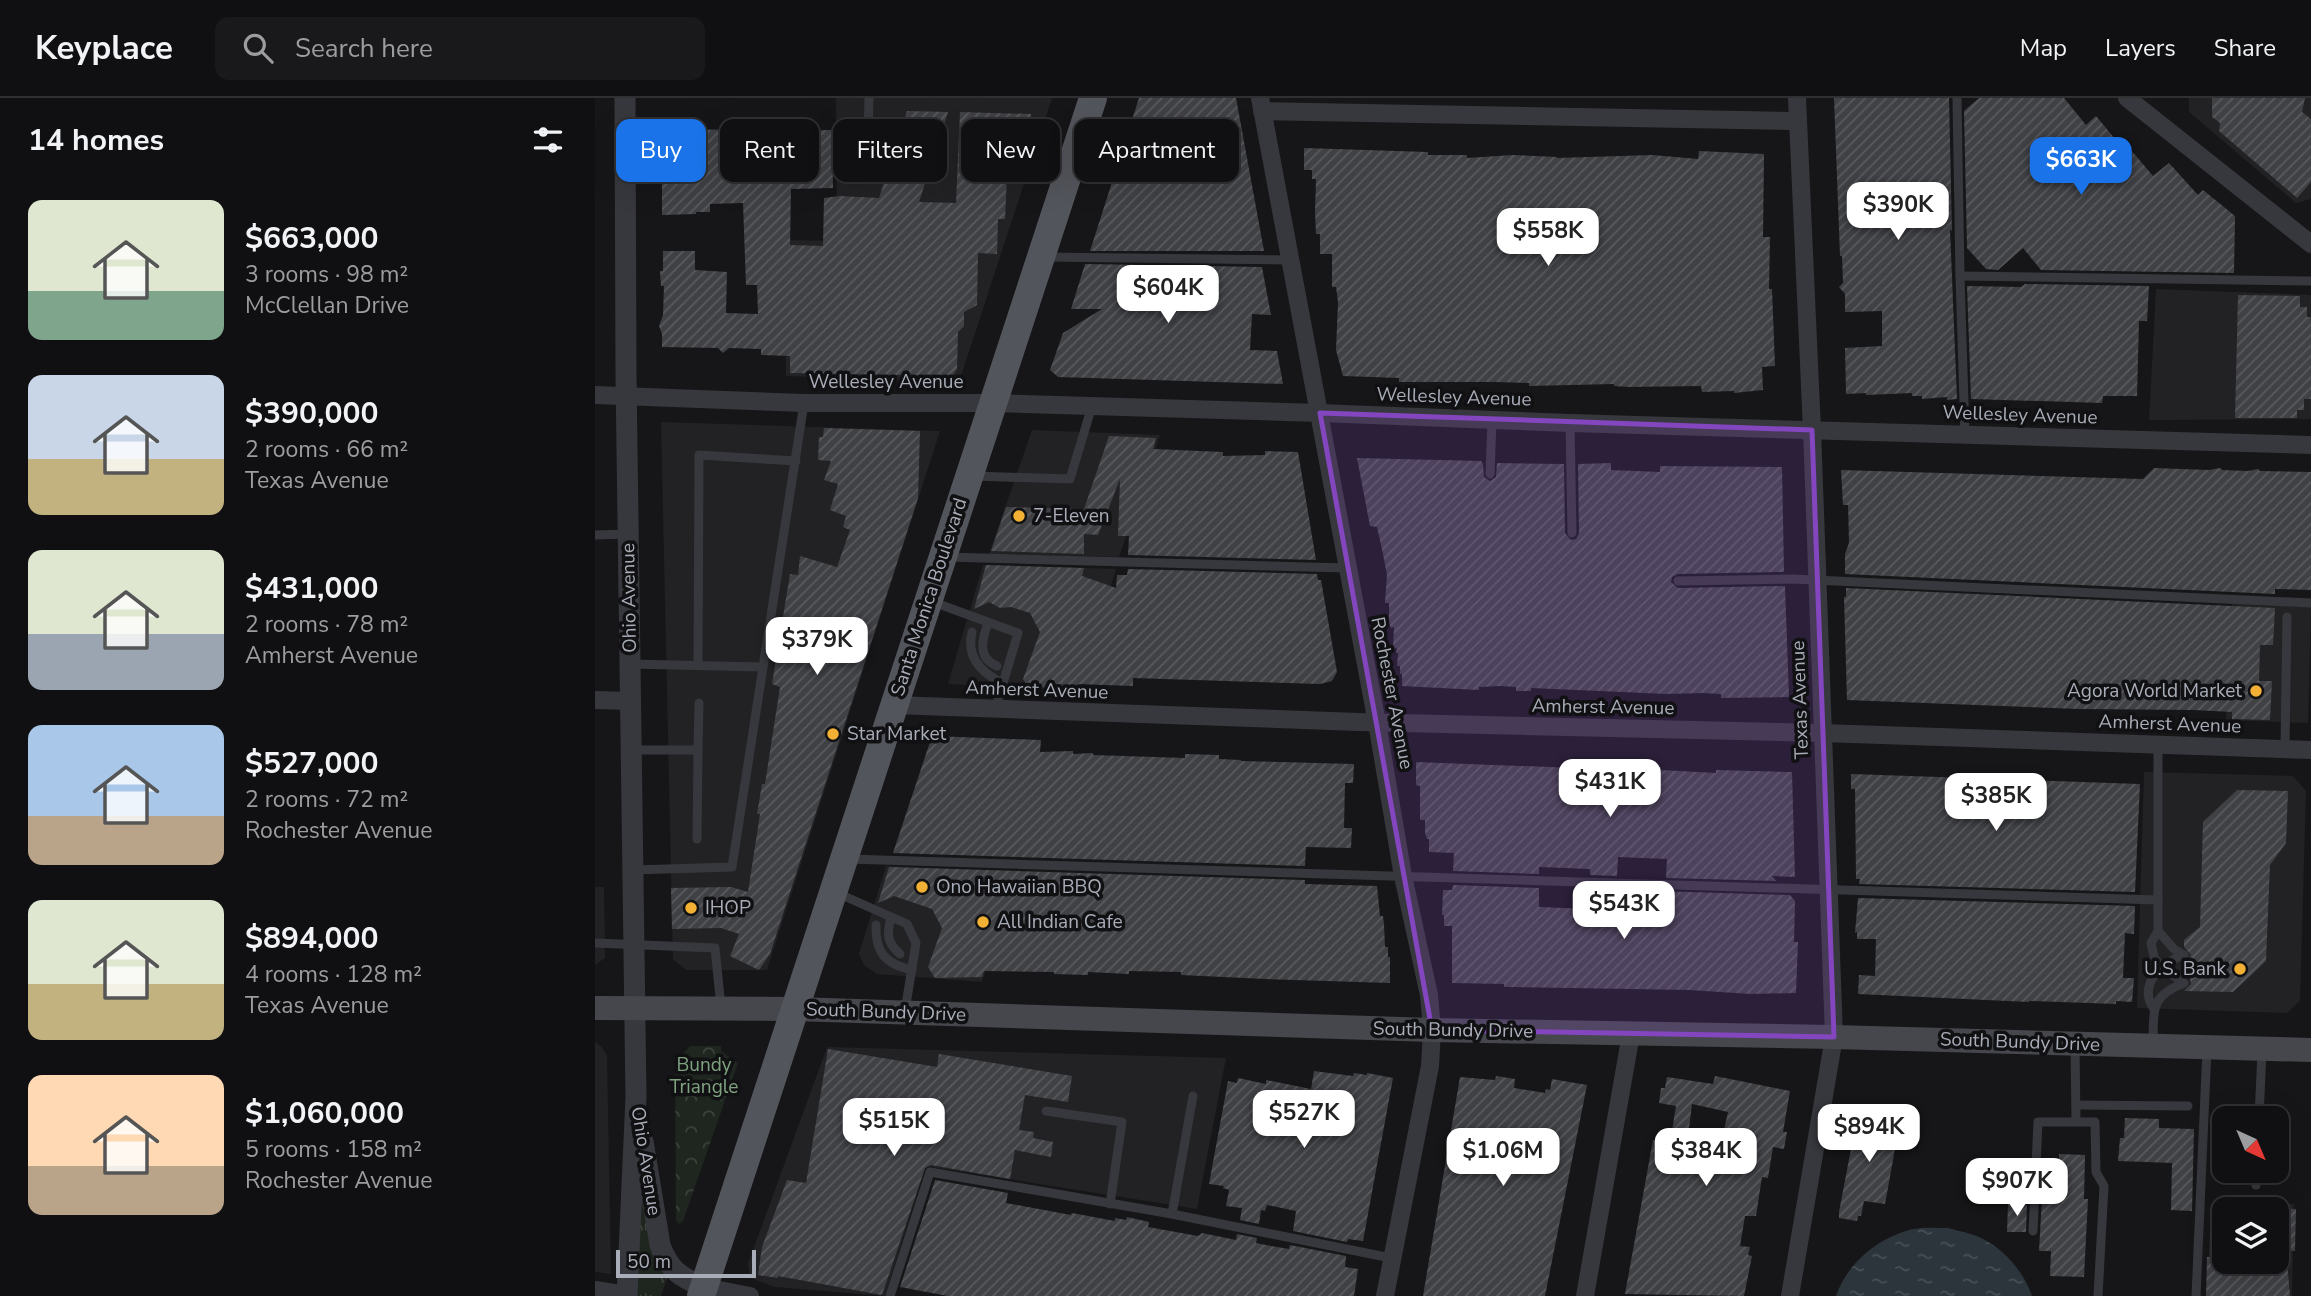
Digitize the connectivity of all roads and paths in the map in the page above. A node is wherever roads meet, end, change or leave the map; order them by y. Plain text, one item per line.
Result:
1 (625, 98) edge
2 (869, 98) edge
3 (1093, 98) edge
4 (1797, 98) edge
5 (1958, 98) edge
6 (2127, 98) edge
7 (1261, 104) edge
8 (868, 119) edge
9 (1798, 121) junction
10 (2311, 244) edge
11 (1040, 257) junction
12 (1291, 260) junction
13 (1960, 276) junction
14 (2311, 281) edge
15 (595, 395) edge
16 (626, 396) junction
17 (804, 403) junction
18 (993, 403) junction
19 (1092, 406) junction
20 (1320, 412) junction
21 (1492, 420) junction
22 (1570, 423) junction
23 (1812, 430) junction
24 (1965, 435) junction
25 (2311, 445) edge
26 (796, 461) junction
27 (1490, 474) dead end
28 (969, 475) junction
29 (1572, 533) dead end
30 (628, 534) junction
31 (595, 535) edge
32 (943, 557) junction
33 (1347, 568) junction
34 (1678, 581) dead end
35 (1817, 581) junction
36 (928, 600) junction
37 (2311, 603) edge
38 (2287, 617) dead end
39 (988, 623) junction
40 (972, 632) dead end
41 (630, 664) junction
42 (698, 666) junction
43 (997, 666) dead end
44 (764, 667) junction
45 (1003, 683) junction
46 (595, 700) edge
47 (631, 701) junction
48 (699, 704) dead end
49 (894, 705) junction
50 (995, 710) junction
51 (1377, 723) junction
52 (1823, 733) junction
53 (2158, 745) junction
54 (2285, 748) junction
55 (631, 750) junction
56 (698, 750) junction
57 (2311, 750) edge
58 (697, 839) dead end
59 (842, 859) junction
60 (632, 870) junction
61 (1403, 876) junction
62 (1828, 889) junction
63 (832, 891) junction
64 (2158, 900) junction
65 (891, 917) junction
66 (876, 925) dead end
67 (2158, 931) junction
68 (595, 943) edge
69 (633, 943) junction
70 (900, 954) dead end
71 (2160, 966) junction
72 (912, 970) junction
73 (595, 1008) edge
74 (634, 1009) junction
75 (721, 1009) junction
76 (795, 1009) junction
77 (2154, 1009) junction
78 (905, 1013) junction
79 (1432, 1030) junction
80 (1631, 1034) junction
81 (1834, 1037) junction
82 (2075, 1044) junction
83 (2153, 1046) junction
84 (2207, 1047) junction
85 (2262, 1049) junction
86 (2311, 1050) edge
87 (1193, 1096) dead end
88 (636, 1097) junction
89 (2076, 1105) junction
90 (2188, 1106) dead end
91 (2260, 1106) edge
92 (1046, 1111) dead end
93 (2076, 1121) junction
94 (1110, 1204) junction
95 (1172, 1214) junction
96 (2033, 1231) dead end
97 (1391, 1258) junction
98 (595, 1290) edge
99 (702, 1291) edge
100 (627, 1296) edge
101 (750, 1296) edge
102 (890, 1296) edge
103 (1384, 1296) edge
104 (1585, 1296) edge
105 (1790, 1296) edge
106 (2098, 1296) edge
107 (2196, 1296) edge

1 - 16 street, Ohio Avenue
2 - 8 lane
3 - 11 main road, Santa Monica Boulevard
4 - 9 street, Texas Avenue
5 - 13 lane
6 - 10 street
7 - 9 street
7 - 12 street, Rochester Avenue
9 - 23 street, Texas Avenue
11 - 12 lane
11 - 18 main road, Santa Monica Boulevard
12 - 20 street, Rochester Avenue
13 - 14 lane
13 - 24 lane
15 - 16 street, Wellesley Avenue
16 - 17 street, Wellesley Avenue
16 - 30 street, Ohio Avenue
17 - 18 street, Wellesley Avenue
17 - 26 lane
18 - 19 street, Wellesley Avenue
18 - 28 main road, Santa Monica Boulevard
19 - 20 street, Wellesley Avenue
19 - 28 lane
20 - 21 street, Wellesley Avenue
20 - 33 street, Rochester Avenue
21 - 22 street, Wellesley Avenue
21 - 27 lane
22 - 23 street, Wellesley Avenue
22 - 29 lane
23 - 24 street, Wellesley Avenue
23 - 35 street, Texas Avenue
24 - 25 street, Wellesley Avenue
26 - 42 lane
26 - 44 lane
28 - 32 main road, Santa Monica Boulevard
30 - 31 lane
30 - 41 street, Ohio Avenue
32 - 33 lane
32 - 36 main road, Santa Monica Boulevard
33 - 51 street, Rochester Avenue
34 - 35 lane
35 - 37 lane
35 - 52 street, Texas Avenue
36 - 39 lane
36 - 49 main road, Santa Monica Boulevard
38 - 54 lane
39 - 43 lane
39 - 45 lane
40 - 45 lane
41 - 42 lane
41 - 47 street, Ohio Avenue
42 - 44 lane
44 - 60 lane
45 - 50 lane
46 - 47 street
47 - 55 street, Ohio Avenue
48 - 56 lane
49 - 50 street, Amherst Avenue
49 - 59 main road, Santa Monica Boulevard
50 - 51 street, Amherst Avenue
51 - 52 street, Amherst Avenue
51 - 61 street, Rochester Avenue
52 - 53 street, Amherst Avenue
52 - 62 street, Texas Avenue
53 - 54 street, Amherst Avenue
53 - 64 lane
54 - 57 street, Amherst Avenue
55 - 56 lane
55 - 60 street, Ohio Avenue
56 - 58 lane
59 - 61 lane
59 - 63 main road, Santa Monica Boulevard
60 - 69 street, Ohio Avenue
61 - 62 lane
61 - 79 street, Rochester Avenue
62 - 64 lane
62 - 81 street, Texas Avenue
63 - 65 lane
63 - 76 main road, Santa Monica Boulevard
64 - 67 lane
65 - 70 lane
65 - 72 lane
66 - 72 lane
67 - 71 lane
67 - 71 lane
68 - 69 lane
69 - 74 street, Ohio Avenue
69 - 75 lane
71 - 77 lane
71 - 77 lane
72 - 78 lane
73 - 74 main road, South Bundy Drive
74 - 75 main road, South Bundy Drive
74 - 88 street, Ohio Avenue
75 - 76 main road, South Bundy Drive
76 - 78 main road, South Bundy Drive
76 - 99 main road, Santa Monica Boulevard
77 - 83 lane
78 - 79 main road, South Bundy Drive
79 - 80 main road, South Bundy Drive
79 - 97 street, Rochester Avenue
80 - 81 main road, South Bundy Drive
80 - 104 street
81 - 82 main road, South Bundy Drive
81 - 105 street, Texas Avenue
82 - 83 main road, South Bundy Drive
82 - 89 lane
83 - 84 main road, South Bundy Drive
84 - 85 main road, South Bundy Drive
84 - 107 lane
85 - 86 main road, South Bundy Drive
85 - 91 lane
87 - 95 lane
88 - 99 street, Ohio Avenue
88 - 100 street, Ohio Avenue
89 - 90 lane
89 - 93 lane
92 - 94 lane
93 - 96 lane
93 - 106 lane
94 - 95 lane
94 - 102 lane
95 - 97 lane
97 - 103 street, Rochester Avenue
98 - 100 street
99 - 101 street

